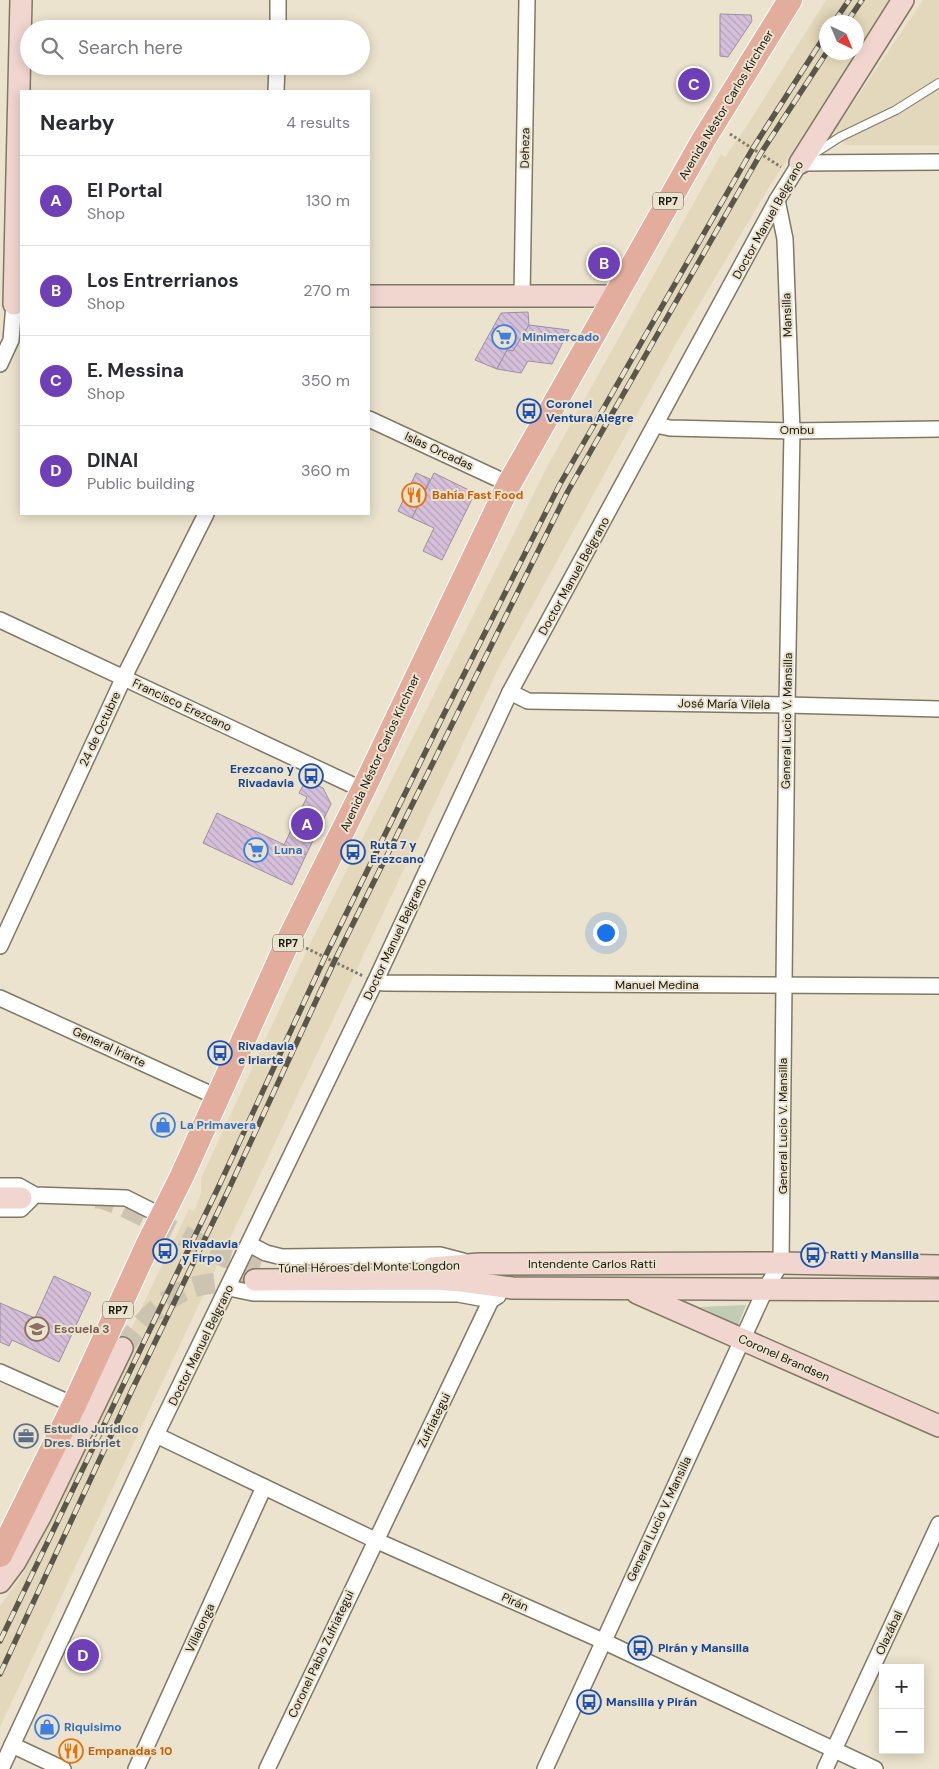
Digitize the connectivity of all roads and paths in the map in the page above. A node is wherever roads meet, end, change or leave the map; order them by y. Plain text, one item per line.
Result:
1 (21, 0) edge
2 (278, 0) edge
3 (527, 0) edge
4 (904, 1) edge
5 (783, 2) edge
6 (20, 20) edge
7 (278, 20) edge
8 (20, 34) edge
9 (277, 75) edge
10 (939, 83) edge
11 (276, 90) edge
12 (729, 134) dead end
13 (939, 162) edge
14 (791, 165) junction
15 (777, 200) junction
16 (370, 296) edge
17 (522, 296) junction
18 (614, 296) junction
19 (12, 304) edge
20 (0, 364) edge
21 (370, 419) edge
22 (656, 425) junction
23 (939, 429) edge
24 (792, 431) junction
25 (509, 484) junction
26 (206, 515) edge
27 (0, 620) edge
28 (124, 678) junction
29 (510, 692) junction
30 (787, 705) junction
31 (939, 710) edge
32 (363, 790) junction
33 (289, 939) junction
34 (0, 946) edge
35 (375, 982) junction
36 (784, 986) junction
37 (939, 986) edge
38 (0, 998) edge
39 (217, 1097) junction
40 (0, 1186) edge
41 (28, 1196) junction
42 (0, 1198) edge
43 (0, 1209) edge
44 (162, 1216) junction
45 (249, 1244) junction
46 (781, 1263) junction
47 (479, 1264) junction
48 (939, 1266) edge
49 (435, 1279) joint
50 (229, 1288) junction
51 (512, 1288) junction
52 (766, 1288) junction
53 (629, 1290) junction
54 (939, 1290) edge
55 (491, 1300) junction
56 (743, 1339) junction
57 (122, 1348) tunnel mouth
58 (0, 1372) edge
59 (74, 1405) junction
60 (939, 1426) edge
61 (156, 1435) junction
62 (264, 1487) junction
63 (939, 1524) edge
64 (375, 1540) junction
65 (0, 1556) edge
66 (0, 1582) edge
67 (603, 1641) junction
68 (12, 1745) junction
69 (834, 1750) junction
70 (1, 1769) edge
71 (63, 1769) edge
72 (136, 1769) edge
73 (267, 1769) edge
74 (545, 1769) edge
75 (825, 1769) edge
76 (874, 1769) edge

1 - 6 main road
2 - 7 street
3 - 17 street, Deheza
4 - 14 main road, Doctor Manuel Belgrano
5 - 18 main road, Avenida Néstor Carlos Kirchner / RP7
8 - 19 main road
9 - 11 street
10 - 14 lane
12 - 14 path
13 - 14 street
14 - 15 street, Doctor Manuel Belgrano
15 - 22 street, Doctor Manuel Belgrano
15 - 24 street, Mansilla
16 - 17 main road
17 - 18 main road
18 - 25 main road, Avenida Néstor Carlos Kirchner / RP7
19 - 20 street
21 - 25 street, Islas Orcadas
22 - 24 street, Ombu
22 - 29 street, Doctor Manuel Belgrano
23 - 24 street, Ombu
24 - 30 street, General Lucio V. Mansilla
25 - 32 main road, Avenida Néstor Carlos Kirchner / RP7
26 - 28 street, 24 de Octubre
27 - 28 street, Francisco Erezcano
28 - 32 street, Francisco Erezcano
28 - 34 street, 24 de Octubre
29 - 30 street, José María Vilela
29 - 35 street, Doctor Manuel Belgrano
30 - 31 street, José María Vilela
30 - 36 street, General Lucio V. Mansilla
32 - 33 main road, Avenida Néstor Carlos Kirchner / RP7
33 - 35 path
33 - 39 main road, Avenida Néstor Carlos Kirchner / RP7
35 - 36 street, Manuel Medina
35 - 45 street, Doctor Manuel Belgrano
36 - 37 street, Manuel Medina
36 - 46 street, General Lucio V. Mansilla
38 - 39 street, General Iriarte
39 - 44 main road, Avenida Néstor Carlos Kirchner / RP7
40 - 41 street
41 - 42 main road
41 - 43 street
41 - 44 street
44 - 59 main road, Avenida Néstor Carlos Kirchner / RP7
45 - 47 street, Intendente Carlos Ratti
45 - 50 street, Doctor Manuel Belgrano
46 - 47 main road, Intendente Carlos Ratti
46 - 48 main road, Intendente Carlos Ratti
46 - 52 street, General Lucio V. Mansilla
47 - 49 main road, Túnel Héroes del Monte Longdon
49 - 51 main road, Intendente Carlos Ratti
50 - 55 street
50 - 61 street, Doctor Manuel Belgrano
51 - 53 main road, Intendente Carlos Ratti
51 - 55 street
52 - 53 main road, Intendente Carlos Ratti
52 - 54 main road, Intendente Carlos Ratti
52 - 56 street, General Lucio V. Mansilla
53 - 56 main road, Coronel Brandsen
55 - 64 street, Zufriategui
56 - 60 main road, Coronel Brandsen
56 - 67 street, General Lucio V. Mansilla
57 - 66 main road
58 - 59 street
59 - 65 main road, Avenida Néstor Carlos Kirchner / RP7
61 - 62 street, Pirán
61 - 68 street, Doctor Manuel Belgrano
62 - 64 street, Pirán
62 - 72 street, Villalonga
63 - 69 street, Olazábal
64 - 67 street, Pirán
64 - 73 street, Coronel Pablo Zufriategui
67 - 69 street, Pirán
67 - 74 street, General Lucio V. Mansilla
68 - 70 street, Doctor Manuel Belgrano
68 - 71 street
69 - 75 street, Olazábal
69 - 76 street, Pirán

